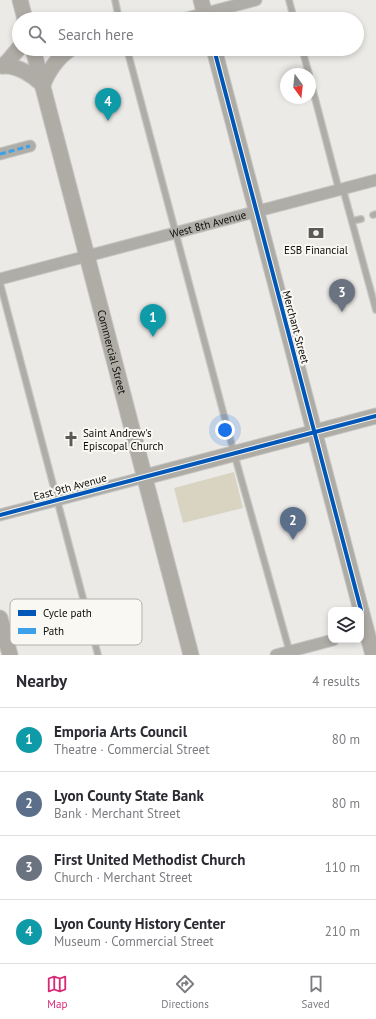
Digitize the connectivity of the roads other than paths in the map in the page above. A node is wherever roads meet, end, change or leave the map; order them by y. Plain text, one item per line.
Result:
1 (20, 0) edge
2 (114, 0) edge
3 (256, 0) edge
4 (289, 0) edge
5 (204, 11) edge
6 (23, 12) edge
7 (118, 12) edge
8 (292, 12) edge
9 (13, 56) edge
10 (35, 56) edge
11 (61, 56) edge
12 (129, 56) edge
13 (216, 56) edge
14 (304, 56) edge
15 (2, 66) edge
16 (307, 68) edge
17 (43, 85) junction
18 (316, 100) edge
19 (30, 146) dead end
20 (0, 154) edge
21 (376, 180) edge
22 (341, 189) junction
23 (257, 212) junction
24 (361, 219) dead end
25 (352, 221) junction
26 (176, 233) junction
27 (87, 256) junction
28 (0, 279) edge
29 (0, 283) edge
30 (376, 310) edge
31 (376, 416) edge
32 (314, 432) junction
33 (234, 453) junction
34 (145, 477) junction
35 (57, 500) junction
36 (0, 515) edge
37 (83, 599) edge
38 (360, 607) edge
39 (0, 618) edge
40 (364, 619) edge
41 (368, 631) edge
42 (328, 642) edge
43 (95, 645) edge
44 (290, 653) edge
45 (10, 655) edge
46 (98, 655) edge
47 (191, 655) edge
48 (276, 655) edge
49 (373, 655) edge

1 - 6 street
2 - 7 lane
3 - 5 street
4 - 8 lane
9 - 15 street
10 - 17 street, Commercial Street
11 - 17 street
12 - 26 lane
13 - 23 street, Merchant Street
14 - 16 lane
15 - 17 street
17 - 27 street, Commercial Street
18 - 22 lane
19 - 20 street
21 - 22 street, West 8th Avenue
22 - 23 street, West 8th Avenue
22 - 25 lane
23 - 26 street, West 8th Avenue
23 - 32 street, Merchant Street
24 - 25 lane
25 - 30 lane
26 - 27 street, West 8th Avenue
26 - 33 lane
27 - 28 street, West 8th Avenue
27 - 34 street, Commercial Street
29 - 35 lane
31 - 32 street
32 - 33 street
32 - 38 street, Merchant Street
33 - 34 street
33 - 44 lane
34 - 35 street, East 9th Avenue
34 - 47 street, Commercial Street
35 - 36 street, East 9th Avenue
35 - 37 lane
39 - 45 street
40 - 41 street, Merchant Street
41 - 49 street, Merchant Street
42 - 44 street
43 - 46 lane
44 - 48 street

